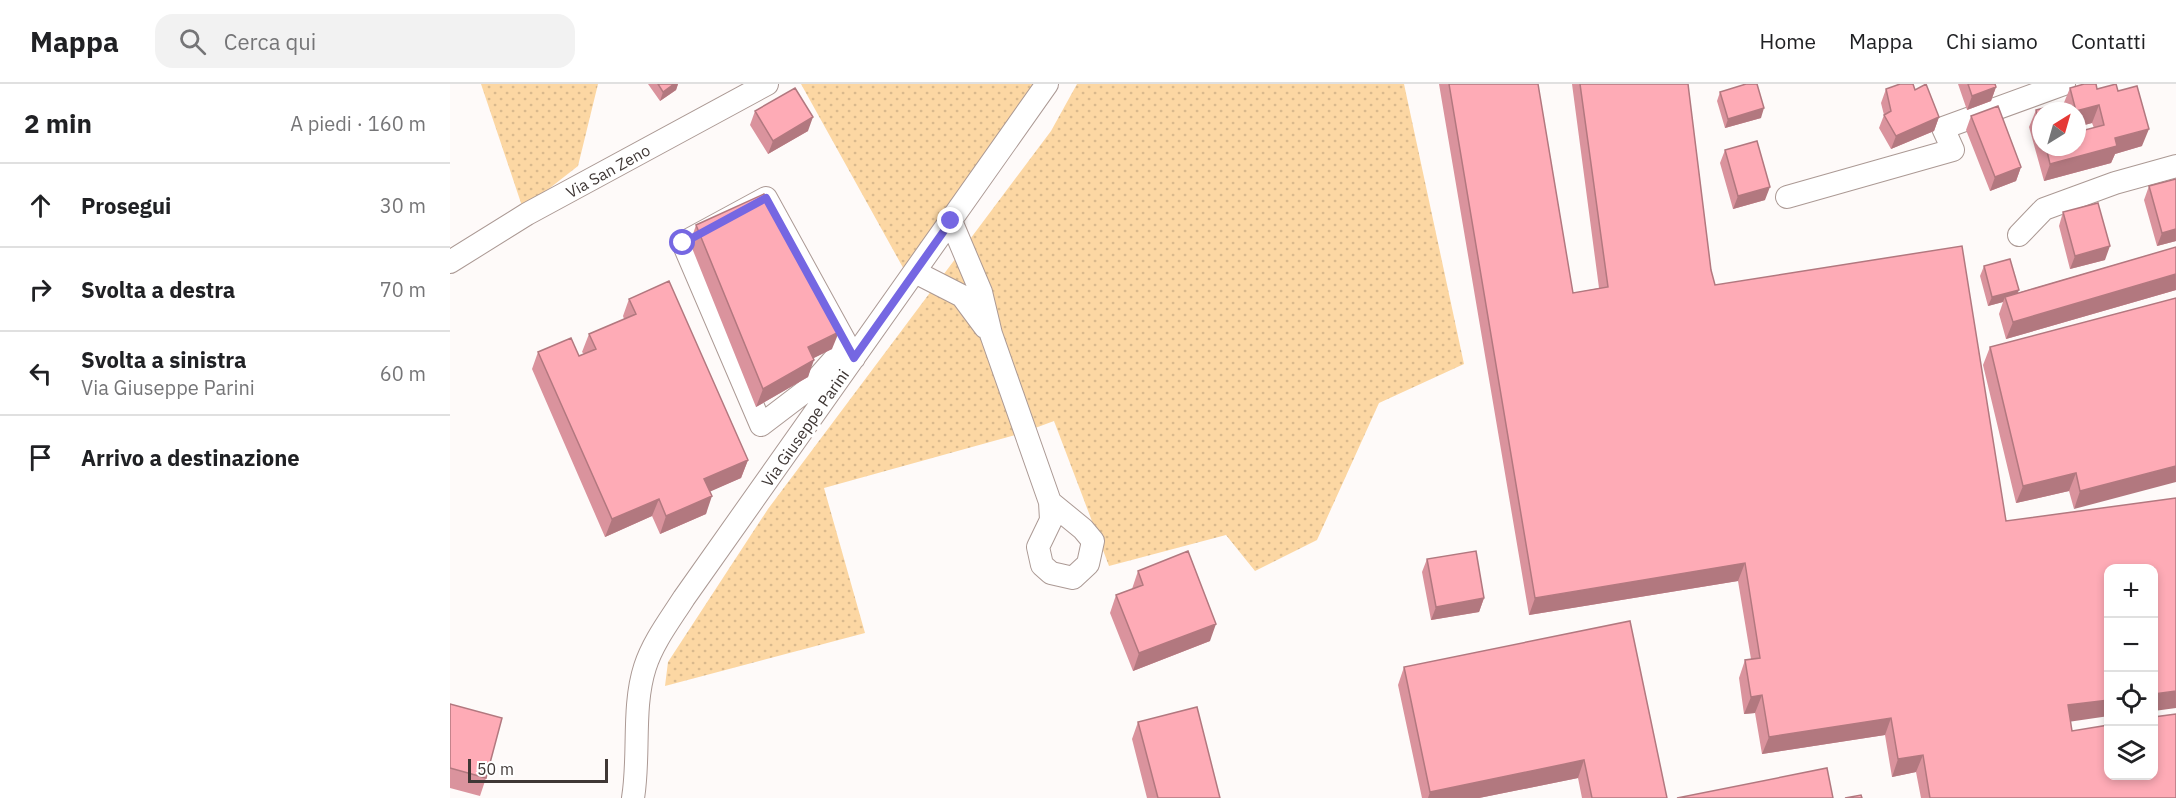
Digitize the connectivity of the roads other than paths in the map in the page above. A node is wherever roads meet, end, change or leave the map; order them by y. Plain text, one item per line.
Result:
1 (767, 84) edge
2 (1047, 84) edge
3 (2064, 84) edge
4 (2176, 166) edge
5 (1787, 197) dead end
6 (951, 221) junction
7 (2019, 235) dead end
8 (450, 261) edge
9 (915, 272) junction
10 (991, 334) junction
11 (851, 352) junction
12 (1050, 502) dead end
13 (633, 798) edge

1 - 8 street, Via San Zeno
2 - 6 street, Via Giuseppe Parini
3 - 5 street
4 - 7 street
6 - 9 street, Via Giuseppe Parini
6 - 10 street
9 - 10 street
9 - 11 street, Via Giuseppe Parini
10 - 12 street
11 - 11 street
11 - 13 street, Via Giuseppe Parini

